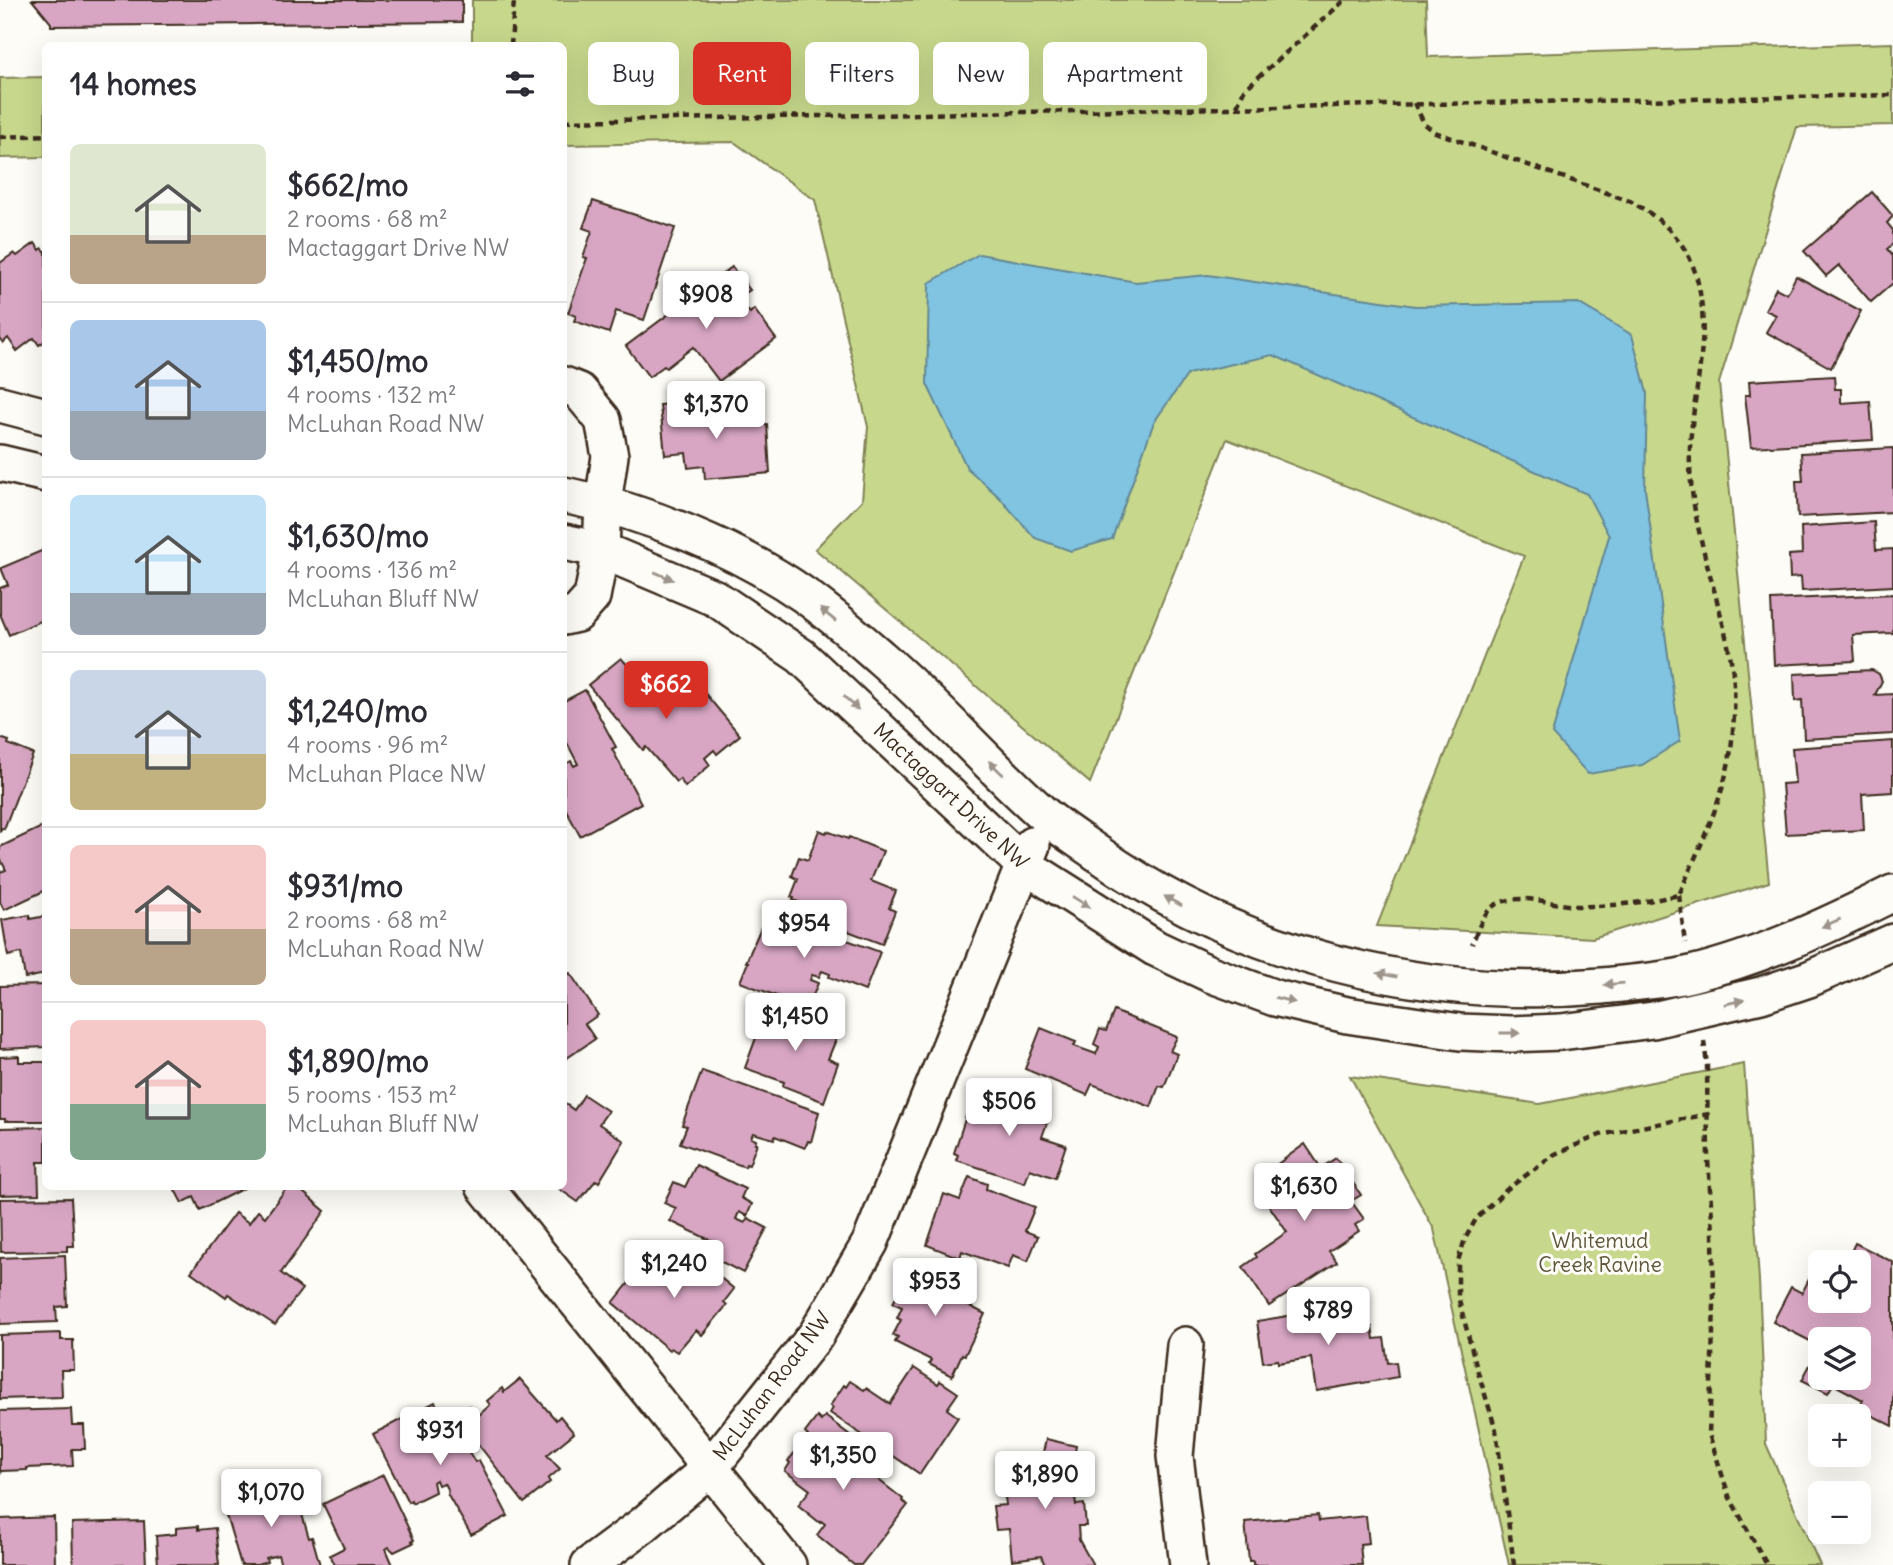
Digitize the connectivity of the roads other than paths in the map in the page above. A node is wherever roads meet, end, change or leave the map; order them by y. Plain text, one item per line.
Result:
1 (567, 386) edge
2 (0, 404) edge
3 (42, 415) edge
4 (0, 463) edge
5 (42, 473) edge
6 (567, 496) edge
7 (603, 503) junction
8 (567, 543) edge
9 (601, 550) junction
10 (567, 616) edge
11 (1045, 816) junction
12 (1024, 865) junction
13 (1893, 893) edge
14 (1893, 942) edge
15 (487, 1190) edge
16 (1185, 1345) dead end
17 (710, 1468) junction
18 (589, 1565) edge
19 (788, 1565) edge
20 (1188, 1565) edge

1 - 7 street
2 - 3 street
4 - 5 street
6 - 7 street
7 - 9 street
11 -> 7 street
8 - 9 street, Mactaggart Drive NW
9 - 10 street
9 -> 12 street, Mactaggart Drive NW
11 - 12 street, McLuhan Road NW
13 -> 11 street
12 -> 14 street, Mactaggart Drive NW
12 - 17 street, McLuhan Road NW
15 - 17 street
16 - 20 street
17 - 18 street, McLuhan Road NW
17 - 19 street

